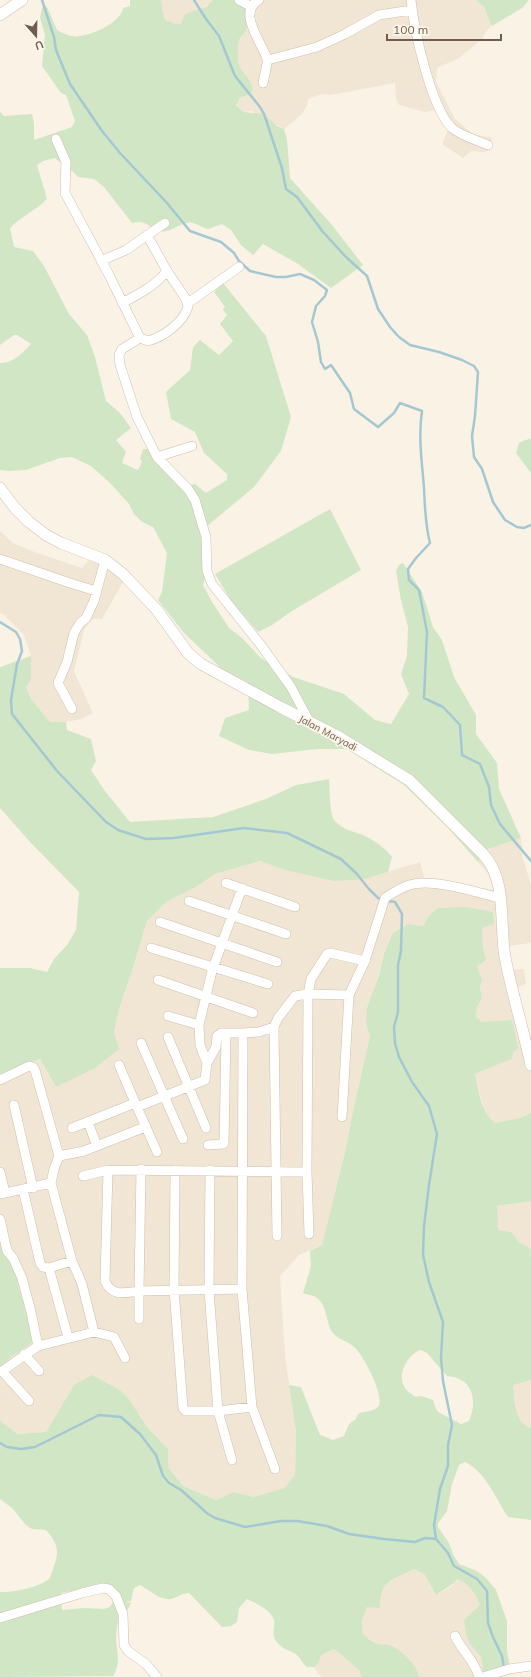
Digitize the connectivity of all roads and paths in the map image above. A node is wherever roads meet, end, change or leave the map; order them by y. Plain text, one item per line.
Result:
1 (22, 0) edge
2 (239, 0) edge
3 (410, 0) edge
4 (256, 3) edge
5 (412, 10) junction
6 (0, 15) edge
7 (268, 60) junction
8 (263, 83) dead end
9 (56, 139) dead end
10 (488, 145) dead end
11 (165, 223) dead end
12 (147, 235) junction
13 (101, 260) junction
14 (238, 267) dead end
15 (167, 271) junction
16 (122, 303) junction
17 (188, 303) junction
18 (140, 338) junction
19 (192, 446) dead end
20 (157, 457) junction
21 (0, 488) edge
22 (0, 559) edge
23 (105, 560) junction
24 (96, 590) junction
25 (72, 709) dead end
26 (310, 723) junction
27 (226, 883) dead end
28 (242, 888) junction
29 (500, 898) junction
30 (189, 901) dead end
31 (295, 907) dead end
32 (232, 915) junction
33 (160, 922) dead end
34 (286, 934) dead end
35 (223, 942) junction
36 (150, 948) dead end
37 (365, 961) junction
38 (277, 962) dead end
39 (214, 967) junction
40 (158, 980) dead end
41 (268, 984) dead end
42 (308, 994) junction
43 (349, 995) junction
44 (206, 997) junction
45 (253, 1013) dead end
46 (168, 1016) dead end
47 (199, 1025) junction
48 (274, 1027) junction
49 (226, 1033) junction
50 (243, 1033) junction
51 (168, 1037) dead end
52 (141, 1043) dead end
53 (207, 1063) junction
54 (119, 1065) dead end
55 (531, 1065) edge
56 (0, 1080) edge
57 (187, 1087) junction
58 (164, 1095) junction
59 (14, 1105) dead end
60 (136, 1105) junction
61 (342, 1117) dead end
62 (88, 1122) junction
63 (145, 1127) junction
64 (72, 1128) dead end
65 (206, 1128) dead end
66 (183, 1138) dead end
67 (208, 1145) dead end
68 (97, 1146) junction
69 (157, 1152) dead end
70 (59, 1156) junction
71 (141, 1169) junction
72 (108, 1170) junction
73 (175, 1170) junction
74 (210, 1170) junction
75 (0, 1172) edge
76 (242, 1172) junction
77 (275, 1172) junction
78 (307, 1172) junction
79 (83, 1176) dead end
80 (51, 1183) junction
81 (33, 1188) junction
82 (23, 1189) junction
83 (3, 1194) edge
84 (0, 1219) edge
85 (309, 1234) dead end
86 (277, 1236) dead end
87 (72, 1261) junction
88 (49, 1268) junction
89 (174, 1289) junction
90 (242, 1289) junction
91 (139, 1290) junction
92 (210, 1290) junction
93 (139, 1319) dead end
94 (94, 1332) junction
95 (68, 1337) junction
96 (38, 1346) junction
97 (24, 1354) junction
98 (125, 1358) dead end
99 (39, 1371) dead end
100 (29, 1401) dead end
101 (252, 1407) junction
102 (218, 1412) junction
103 (232, 1460) dead end
104 (275, 1469) dead end
105 (0, 1618) edge
106 (455, 1636) dead end
107 (531, 1666) edge
108 (157, 1677) edge
109 (479, 1677) edge
110 (483, 1677) edge

1 - 6 street
2 - 4 street
3 - 5 street
4 - 7 street
5 - 7 street
5 - 10 street
7 - 8 street
9 - 13 street
11 - 12 street
12 - 13 street
12 - 15 street
13 - 16 street
14 - 17 street
15 - 16 street
15 - 17 street
16 - 18 street
17 - 18 street
18 - 20 street
19 - 20 street
20 - 26 street
21 - 23 street, Jalan Maryadi
22 - 24 street
23 - 24 street
23 - 26 street, Jalan Maryadi
24 - 25 street
26 - 29 street, Jalan Maryadi
27 - 28 street
28 - 31 street
28 - 32 street
29 - 37 street
29 - 55 street, Jalan Maryadi
30 - 32 street
32 - 34 street
32 - 35 street
33 - 35 street
35 - 38 street
35 - 39 street
36 - 39 street
37 - 42 street
37 - 43 street
39 - 41 street
39 - 44 street
40 - 44 street
42 - 43 street
42 - 48 street
42 - 78 street
43 - 61 street
44 - 45 street
44 - 47 street
46 - 47 street
47 - 53 street
48 - 50 street
48 - 77 street
49 - 50 street
49 - 53 street
49 - 67 street
50 - 76 street
51 - 57 street
52 - 58 street
53 - 57 street
54 - 60 street
56 - 70 street
57 - 58 street
57 - 65 street
58 - 60 street
58 - 66 street
59 - 81 street
60 - 62 street
60 - 63 street
62 - 64 street
62 - 68 street
63 - 68 street
63 - 69 street
68 - 70 street
70 - 80 street
71 - 72 street
71 - 73 street
71 - 91 street
72 - 79 street
72 - 91 street
73 - 74 street
73 - 89 street
74 - 76 street
74 - 92 street
75 - 83 street
76 - 77 street
76 - 90 street
77 - 78 street
77 - 86 street
78 - 85 street
80 - 81 street
80 - 87 street
81 - 82 street
82 - 83 street
82 - 88 street
84 - 96 street
87 - 88 street
87 - 94 street
88 - 95 street
89 - 91 street
89 - 92 street
89 - 102 street
90 - 92 street
90 - 101 street
91 - 93 street
92 - 102 street
94 - 95 street
94 - 98 street
95 - 96 street
96 - 97 street
97 - 99 street
97 - 100 street
101 - 102 street
101 - 104 street
102 - 103 street
105 - 108 street
106 - 109 street
107 - 110 street

